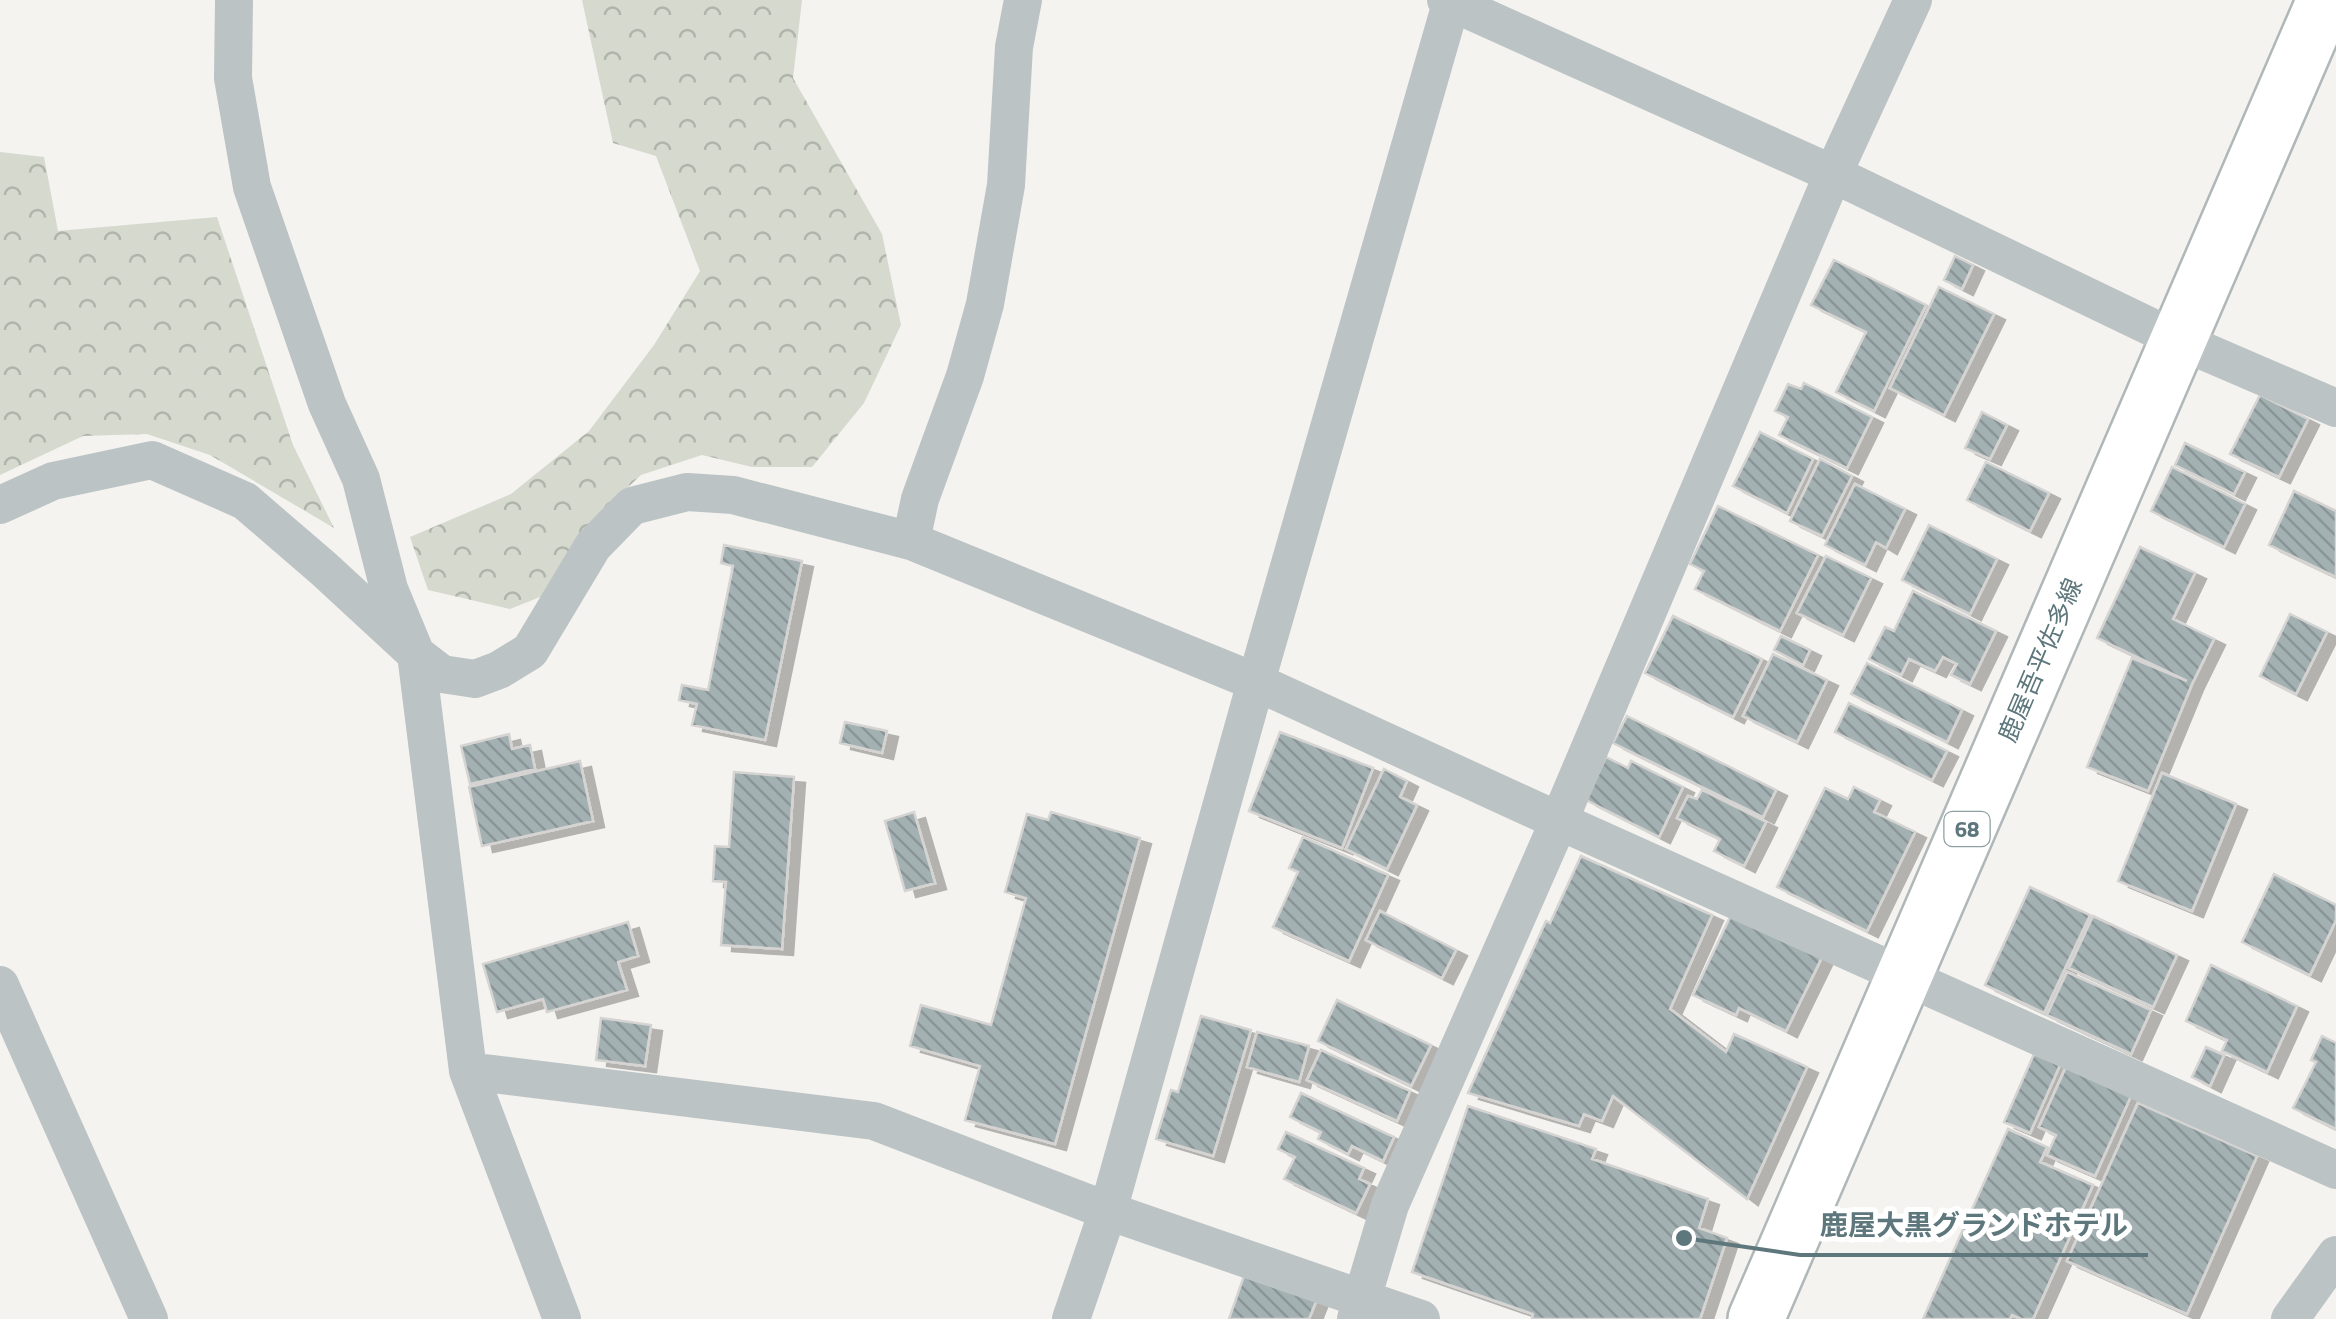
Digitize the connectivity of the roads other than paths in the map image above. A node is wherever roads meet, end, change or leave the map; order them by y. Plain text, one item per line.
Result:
1 (234, 0) edge
2 (1023, 0) edge
3 (1913, 0) edge
4 (2325, 0) edge
5 (1450, 1) edge
6 (1832, 174) junction
7 (2178, 340) junction
8 (2336, 408) edge
9 (0, 505) edge
10 (911, 541) junction
11 (416, 654) junction
12 (1256, 682) junction
13 (1559, 822) junction
14 (1904, 976) junction
15 (0, 986) edge
16 (468, 1071) junction
17 (2336, 1170) edge
18 (1108, 1211) junction
19 (2336, 1255) edge
20 (1358, 1308) edge
21 (149, 1319) edge
22 (562, 1319) edge
23 (1071, 1319) edge
24 (1421, 1319) edge
25 (1756, 1319) edge
26 (2290, 1319) edge

1 - 11 street
2 - 10 street
3 - 6 street
4 - 7 main road, 鹿屋吾平佐多線 / 68
5 - 6 street
5 - 12 street
6 - 7 street
6 - 13 street
7 - 8 street
7 - 14 main road, 鹿屋吾平佐多線 / 68
9 - 11 street
10 - 11 street
10 - 12 street
11 - 16 street
12 - 13 street
12 - 18 street
13 - 14 street
13 - 20 street
14 - 17 street
14 - 25 main road, 鹿屋吾平佐多線 / 68
15 - 21 street
16 - 18 street
16 - 22 street
18 - 20 street
18 - 23 street
19 - 26 street
20 - 24 street

